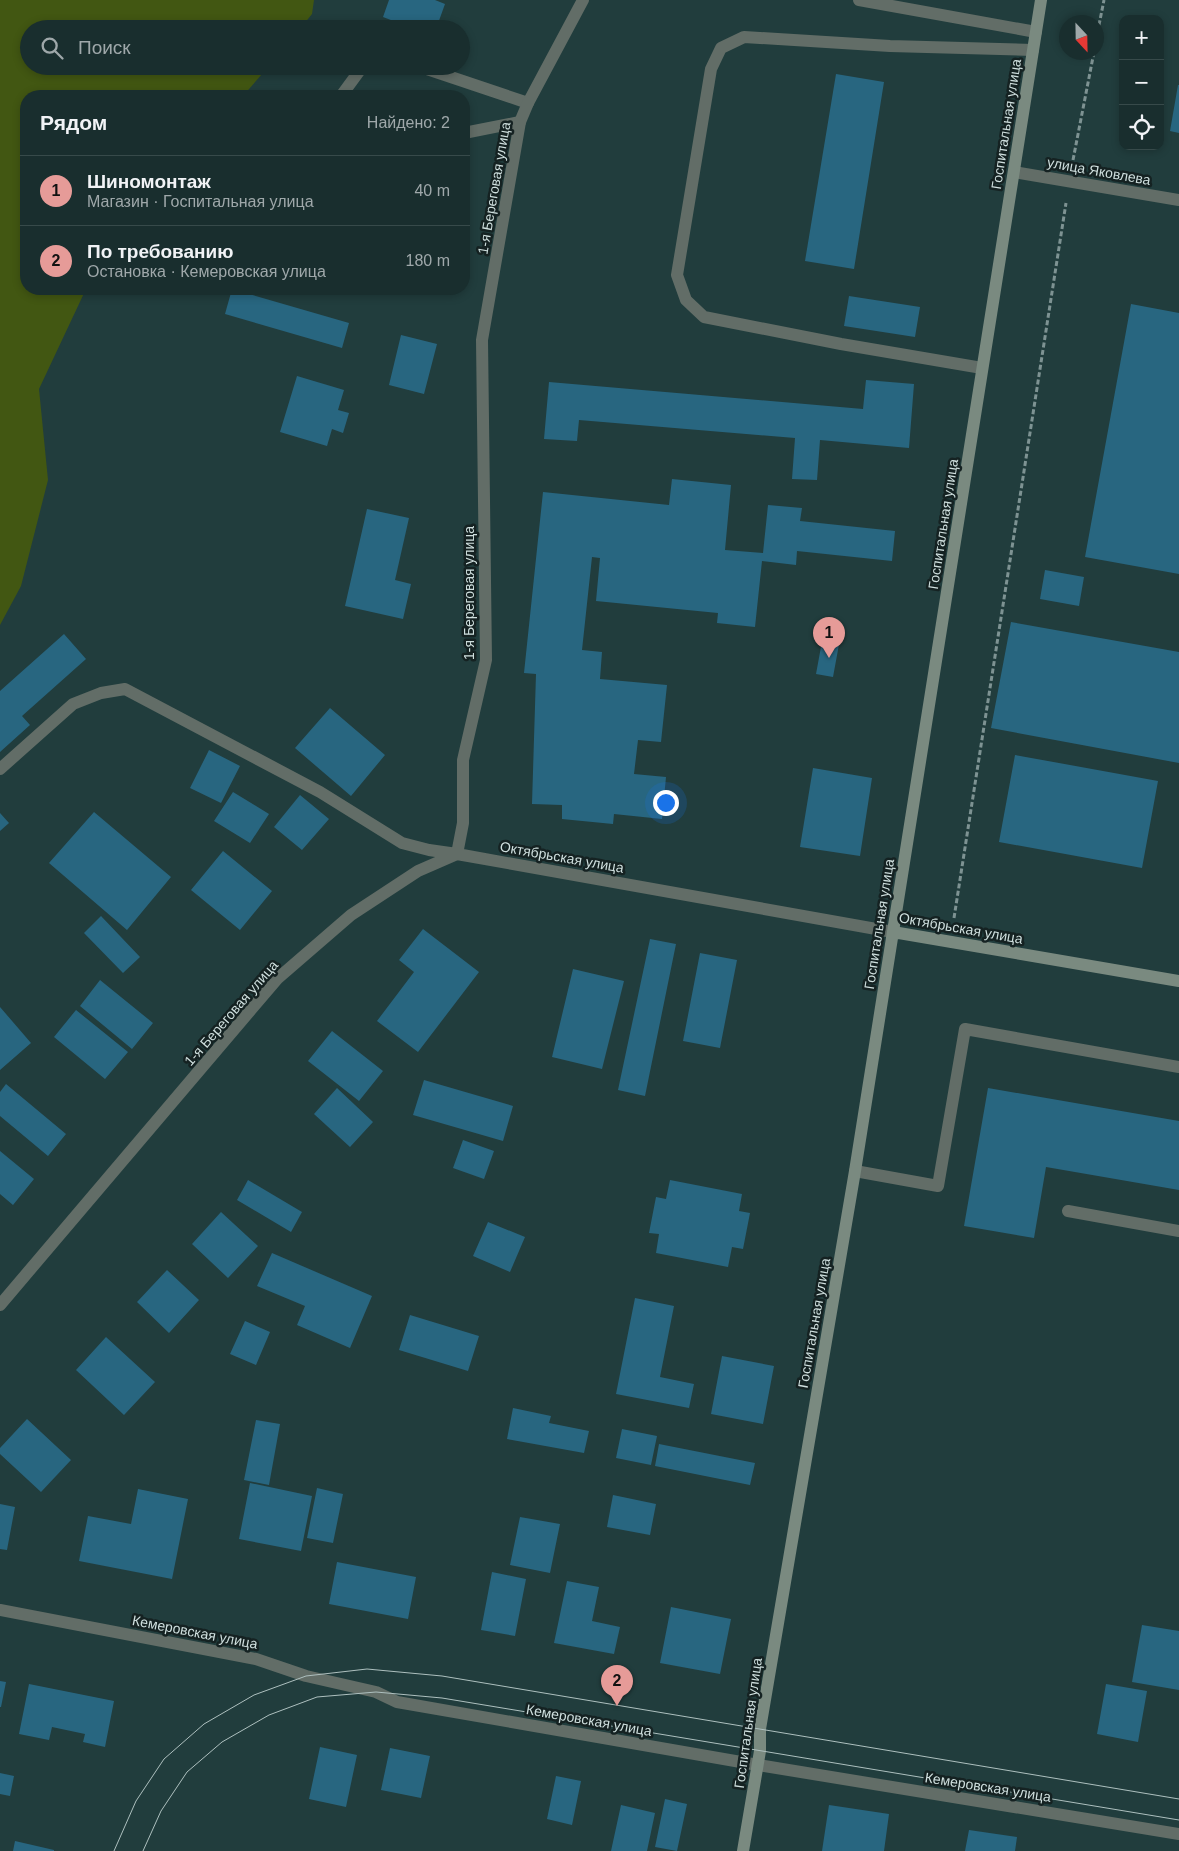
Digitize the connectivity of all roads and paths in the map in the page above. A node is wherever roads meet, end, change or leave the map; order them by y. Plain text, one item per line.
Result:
1 (583, 0) edge
2 (858, 0) edge
3 (1042, 0) edge
4 (1104, 0) edge
5 (1101, 15) edge
6 (1036, 32) junction
7 (1034, 50) junction
8 (1092, 60) edge
9 (356, 75) edge
10 (445, 75) edge
11 (345, 90) edge
12 (528, 103) junction
13 (520, 122) junction
14 (470, 131) edge
15 (1014, 172) junction
16 (1069, 181) junction
17 (1179, 200) edge
18 (982, 368) junction
19 (0, 769) edge
20 (457, 854) junction
21 (893, 932) junction
22 (950, 941) junction
23 (1179, 981) edge
24 (1179, 1067) edge
25 (855, 1171) junction
26 (1068, 1211) dead end
27 (1179, 1231) edge
28 (0, 1305) edge
29 (0, 1610) edge
30 (758, 1764) junction
31 (1179, 1834) edge
32 (743, 1851) edge

1 - 12 street, 1-я Береговая улица
2 - 6 street
3 - 6 main road, Госпитальная улица
4 - 5 path
6 - 7 main road, Госпитальная улица
7 - 15 main road, Госпитальная улица
7 - 18 street
8 - 16 path
9 - 11 street
10 - 12 street
12 - 13 street, 1-я Береговая улица
13 - 14 street
13 - 20 street, 1-я Береговая улица
15 - 16 street, улица Яковлева
15 - 18 main road, Госпитальная улица
16 - 17 street, улица Яковлева
16 - 22 path
18 - 21 main road, Госпитальная улица
19 - 20 street, Октябрьская улица
20 - 21 street, Октябрьская улица
20 - 28 street, 1-я Береговая улица
21 - 22 main road, Октябрьская улица
21 - 25 main road, Госпитальная улица
22 - 23 main road, Октябрьская улица
24 - 25 street
25 - 30 main road, Госпитальная улица
26 - 27 street
29 - 30 street, Кемеровская улица
30 - 31 street, Кемеровская улица
30 - 32 main road, Госпитальная улица

